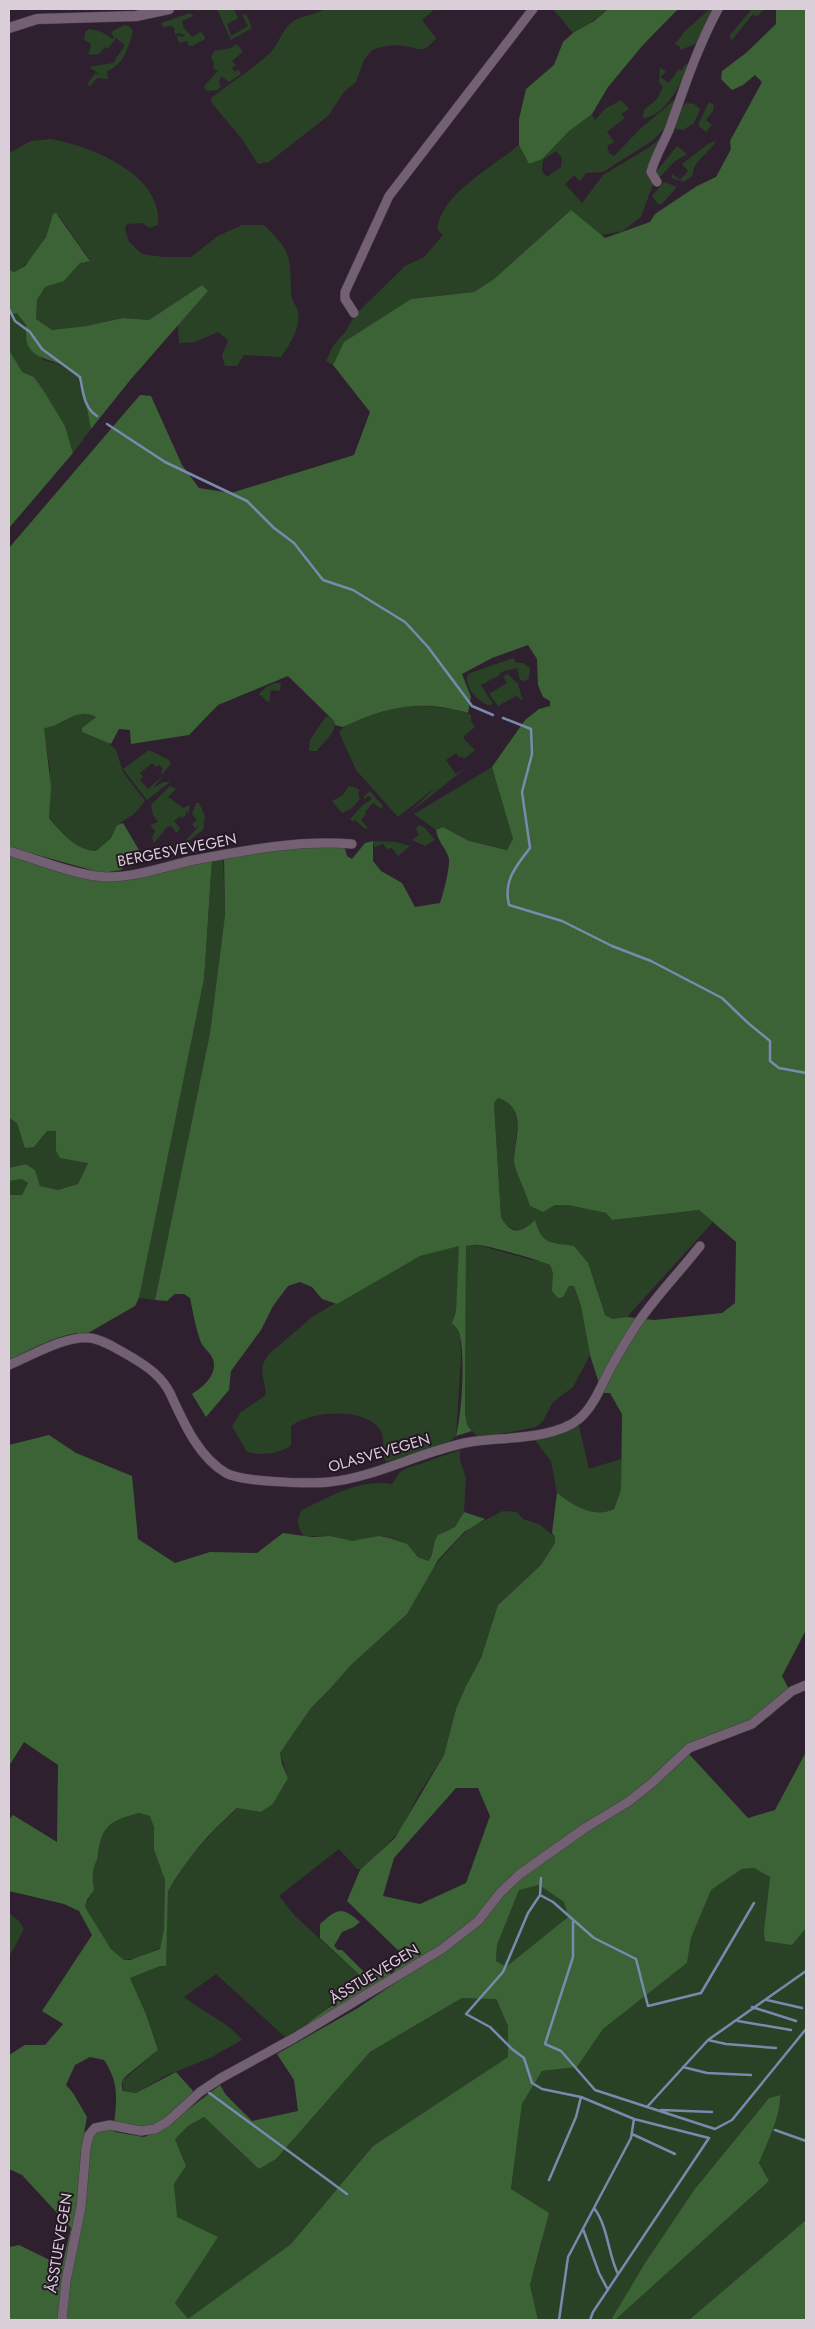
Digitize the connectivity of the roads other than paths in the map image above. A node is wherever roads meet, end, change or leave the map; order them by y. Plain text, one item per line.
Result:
1 (169, 9) edge
2 (533, 9) edge
3 (718, 9) edge
4 (9, 28) edge
5 (657, 182) dead end
6 (354, 313) dead end
7 (352, 844) dead end
8 (9, 851) edge
9 (700, 1246) dead end
10 (9, 1365) edge
11 (806, 1685) edge
12 (62, 2320) edge

1 - 4 street
2 - 6 street
3 - 5 street
7 - 8 street, BERGESVEVEGEN
9 - 10 street, OLASVEVEGEN
11 - 12 street, ÅSSTUEVEGEN

